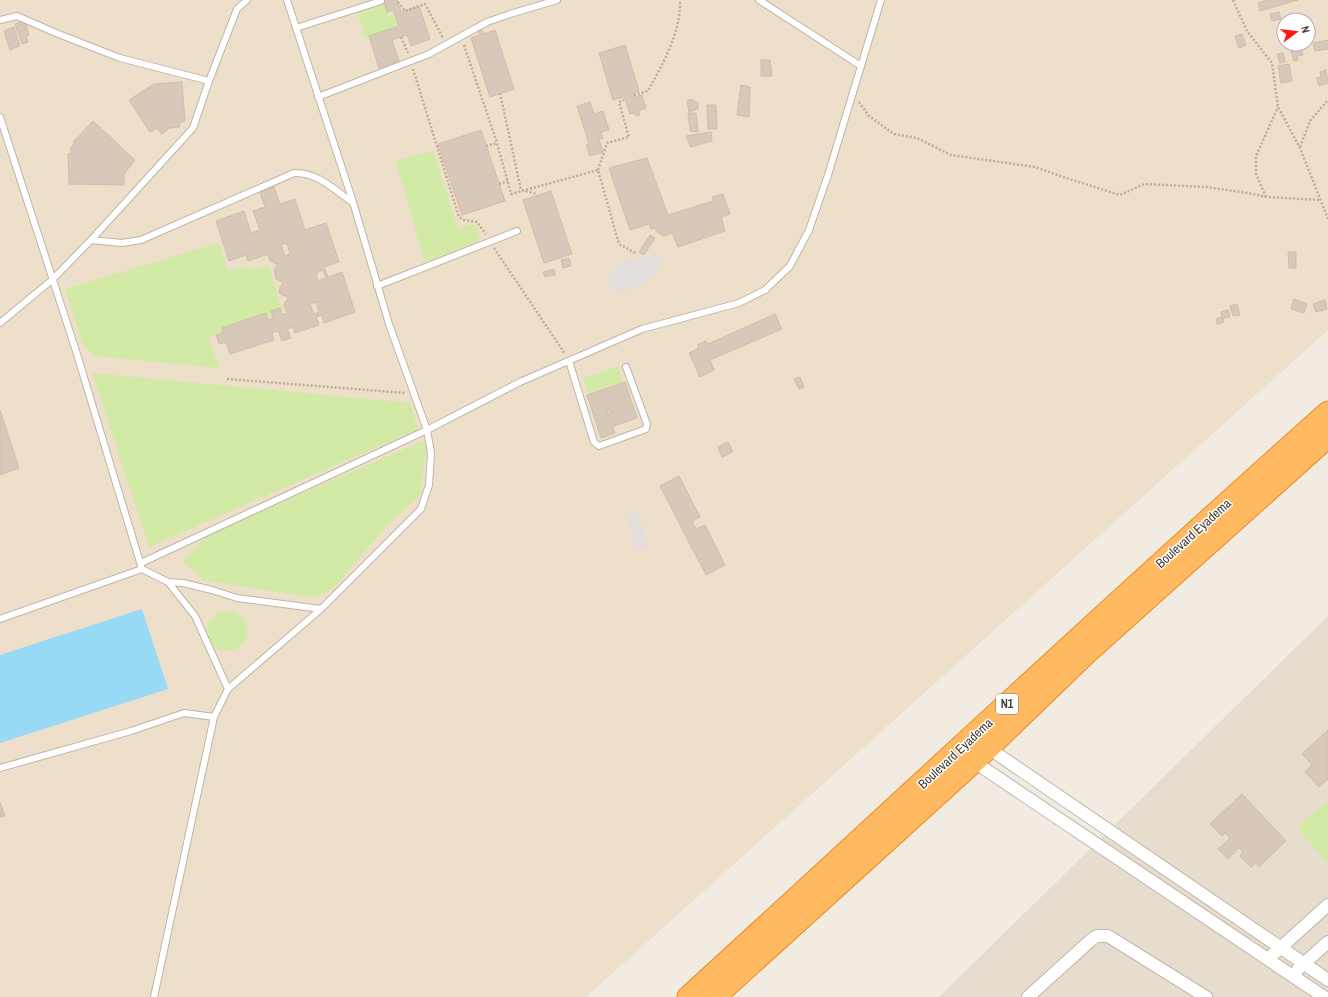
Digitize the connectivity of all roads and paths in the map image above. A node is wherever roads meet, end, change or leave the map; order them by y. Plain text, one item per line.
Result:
1 (247, 0) edge
2 (287, 0) edge
3 (557, 0) edge
4 (680, 0) edge
5 (759, 0) edge
6 (881, 0) edge
7 (1233, 0) edge
8 (381, 1) dead end
9 (398, 2) dead end
10 (0, 20) edge
11 (296, 28) junction
12 (461, 36) junction
13 (401, 37) dead end
14 (446, 44) junction
15 (411, 62) junction
16 (861, 66) junction
17 (209, 81) junction
18 (500, 93) dead end
19 (852, 94) junction
20 (634, 95) dead end
21 (318, 98) junction
22 (624, 100) dead end
23 (1328, 100) edge
24 (1278, 107) junction
25 (0, 117) edge
26 (497, 143) junction
27 (486, 146) dead end
28 (1300, 148) junction
29 (598, 170) junction
30 (508, 181) junction
31 (499, 184) dead end
32 (521, 190) junction
33 (537, 194) dead end
34 (1266, 197) junction
35 (1320, 200) junction
36 (353, 202) junction
37 (1328, 218) edge
38 (517, 231) dead end
39 (91, 240) junction
40 (490, 242) junction
41 (637, 254) dead end
42 (52, 280) junction
43 (377, 286) junction
44 (0, 323) edge
45 (569, 361) junction
46 (626, 367) dead end
47 (227, 379) dead end
48 (413, 394) junction
49 (1328, 412) edge
50 (427, 430) junction
51 (1328, 436) edge
52 (142, 566) junction
53 (168, 582) junction
54 (321, 609) junction
55 (0, 619) edge
56 (228, 689) junction
57 (214, 717) junction
58 (974, 749) junction
59 (0, 768) edge
60 (1328, 905) edge
61 (1328, 942) edge
62 (1281, 947) junction
63 (1268, 959) junction
64 (1304, 963) junction
65 (1292, 975) junction
66 (1328, 980) edge
67 (154, 997) edge
68 (688, 997) edge
69 (715, 997) edge
70 (1028, 997) edge
71 (1206, 997) edge
72 (1324, 997) edge

1 - 17 lane
2 - 11 lane
3 - 12 lane
4 - 20 path
5 - 16 lane
6 - 16 lane
7 - 24 path
8 - 11 lane
9 - 14 path
10 - 17 lane
11 - 21 lane
12 - 14 lane
12 - 26 path
13 - 15 path
14 - 15 lane
15 - 21 lane
15 - 40 path
16 - 19 lane
17 - 39 lane
18 - 32 path
19 - 34 path
19 - 45 lane
21 - 36 lane
22 - 29 path
23 - 28 path
24 - 28 path
24 - 34 path
25 - 42 lane
26 - 27 path
26 - 30 path
28 - 35 path
29 - 32 path
29 - 41 path
30 - 31 path
30 - 32 path
32 - 33 path
34 - 35 path
35 - 37 path
36 - 39 lane
36 - 43 lane
38 - 40 lane
39 - 42 lane
40 - 43 lane
40 - 45 path
42 - 44 lane
42 - 52 lane
43 - 48 lane
45 - 46 lane
45 - 50 lane
47 - 48 path
48 - 50 lane
49 - 58 highway, Boulevard Eyadema / N1
50 - 52 lane
50 - 54 lane
51 - 58 highway, Boulevard Eyadema / N1
52 - 53 lane
52 - 55 lane
53 - 54 lane
53 - 56 lane
54 - 56 lane
56 - 57 lane
57 - 59 lane
57 - 67 lane
58 - 62 street
58 - 63 street
58 - 68 highway, Boulevard Eyadema / N1
58 - 69 highway, N1
60 - 62 street
61 - 64 street
62 - 63 street
62 - 64 street
63 - 65 street
64 - 65 street
64 - 66 street
65 - 72 street
70 - 71 street

